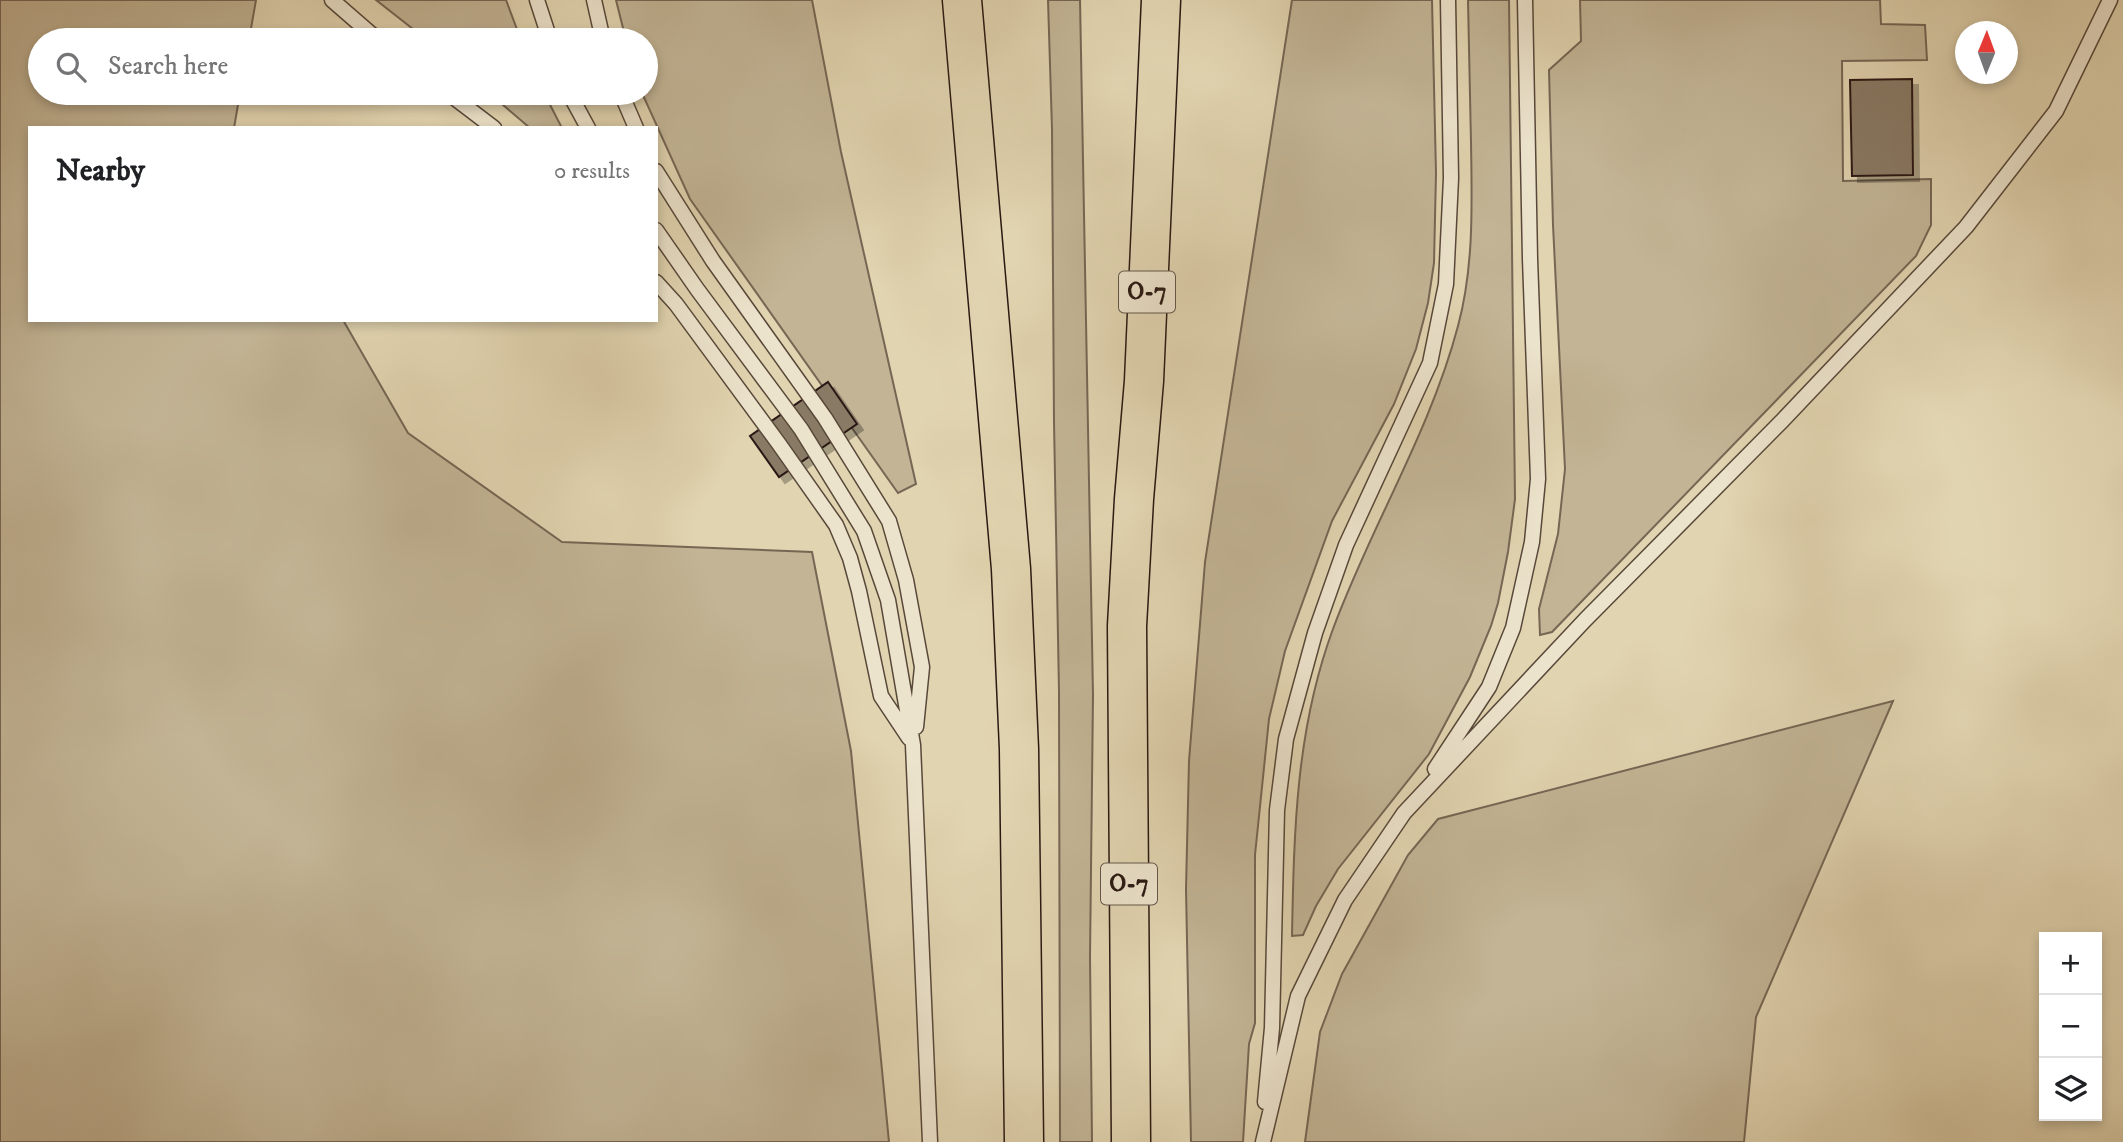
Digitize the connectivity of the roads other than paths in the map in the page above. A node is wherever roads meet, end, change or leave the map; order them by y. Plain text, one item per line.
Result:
1 (332, 0) edge
2 (537, 0) edge
3 (594, 0) edge
4 (962, 0) edge
5 (1161, 0) edge
6 (1448, 0) edge
7 (1525, 0) edge
8 (2110, 0) edge
9 (364, 28) edge
10 (546, 28) edge
11 (600, 28) edge
12 (463, 105) edge
13 (576, 105) edge
14 (626, 105) edge
15 (491, 126) edge
16 (587, 126) edge
17 (635, 126) edge
18 (658, 175) edge
19 (658, 233) edge
20 (658, 284) edge
21 (914, 745) junction
22 (1404, 813) junction
23 (930, 1142) edge
24 (1024, 1142) edge
25 (1132, 1142) edge
26 (1262, 1142) edge

1 - 9 lane
2 - 10 lane
3 - 11 lane
4 - 24 highway
5 - 25 highway, O-7
6 - 26 lane
7 - 22 lane
8 - 22 lane
12 - 15 lane
13 - 16 lane
14 - 17 lane
18 - 21 lane
19 - 21 lane
20 - 21 lane
21 - 23 lane
22 - 26 lane

